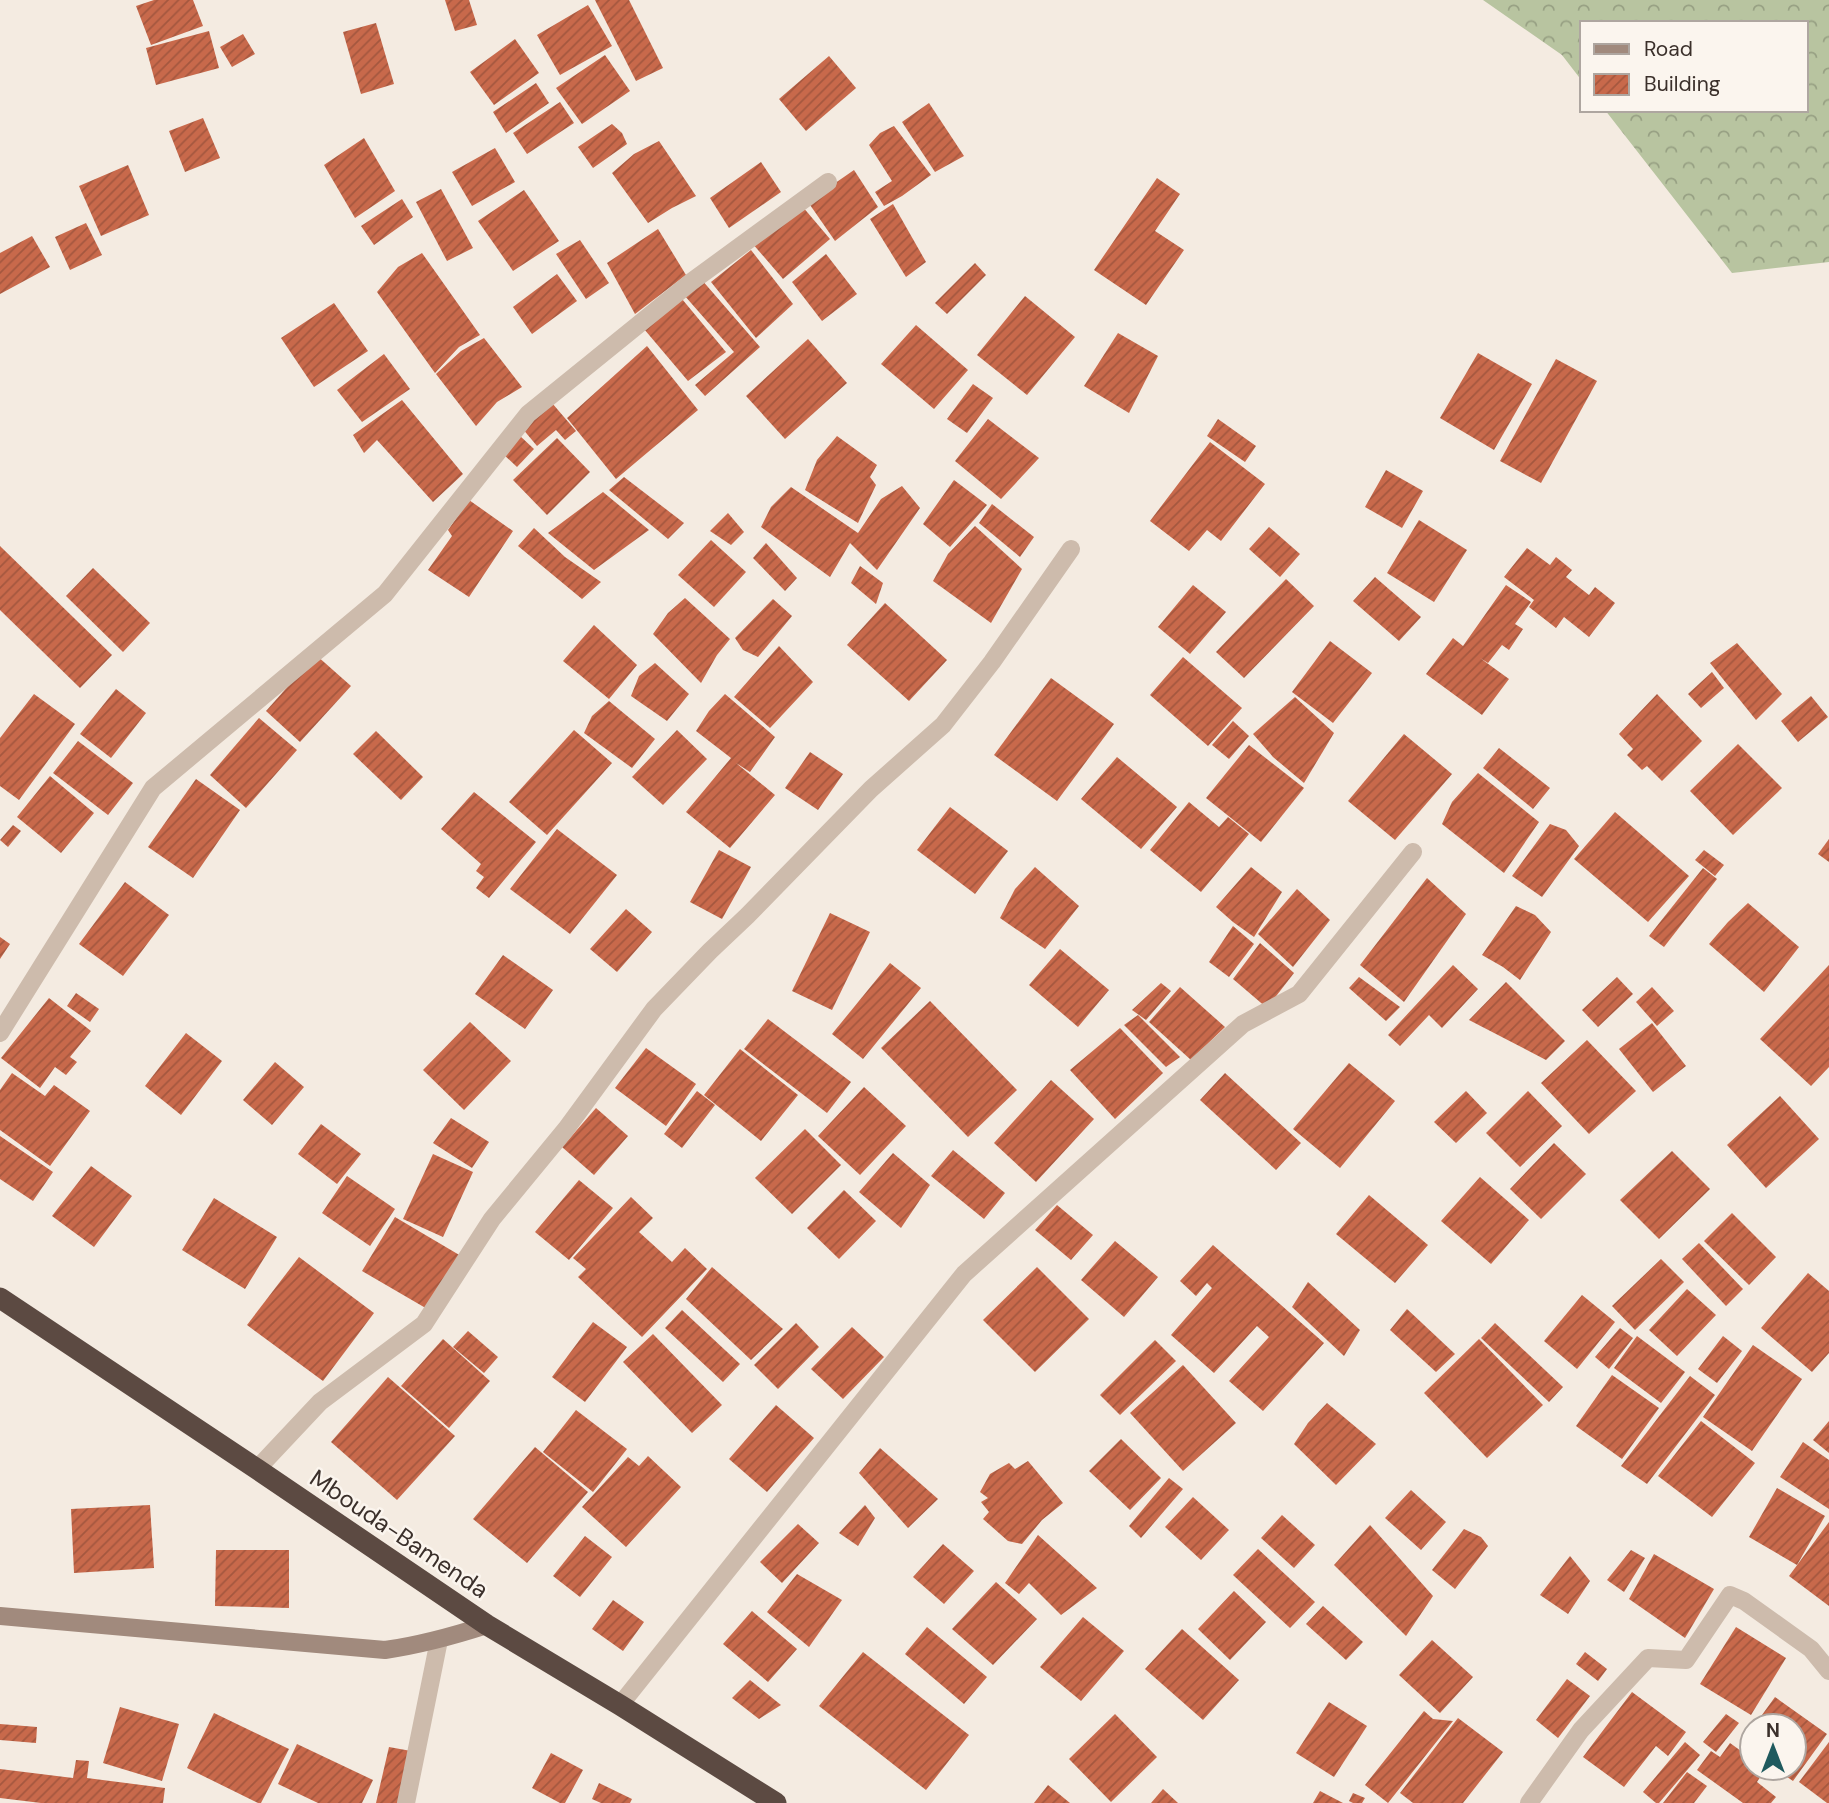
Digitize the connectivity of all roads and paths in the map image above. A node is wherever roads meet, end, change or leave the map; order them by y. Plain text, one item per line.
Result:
1 (828, 182) dead end
2 (1071, 549) dead end
3 (1413, 852) dead end
4 (0, 1034) edge
5 (0, 1298) edge
6 (257, 1469) junction
7 (0, 1616) edge
8 (487, 1625) junction
9 (439, 1640) junction
10 (1829, 1671) edge
11 (620, 1705) junction
12 (406, 1803) edge
13 (776, 1803) edge
14 (1529, 1803) edge

1 - 4 street
2 - 6 street
3 - 11 street
5 - 6 highway, Mbouda-Bamenda
6 - 8 highway, Mbouda-Bamenda
7 - 9 street
8 - 9 street
8 - 11 highway, Mbouda-Bamenda
9 - 12 street
10 - 14 street
11 - 13 highway, Mbouda-Bamenda

